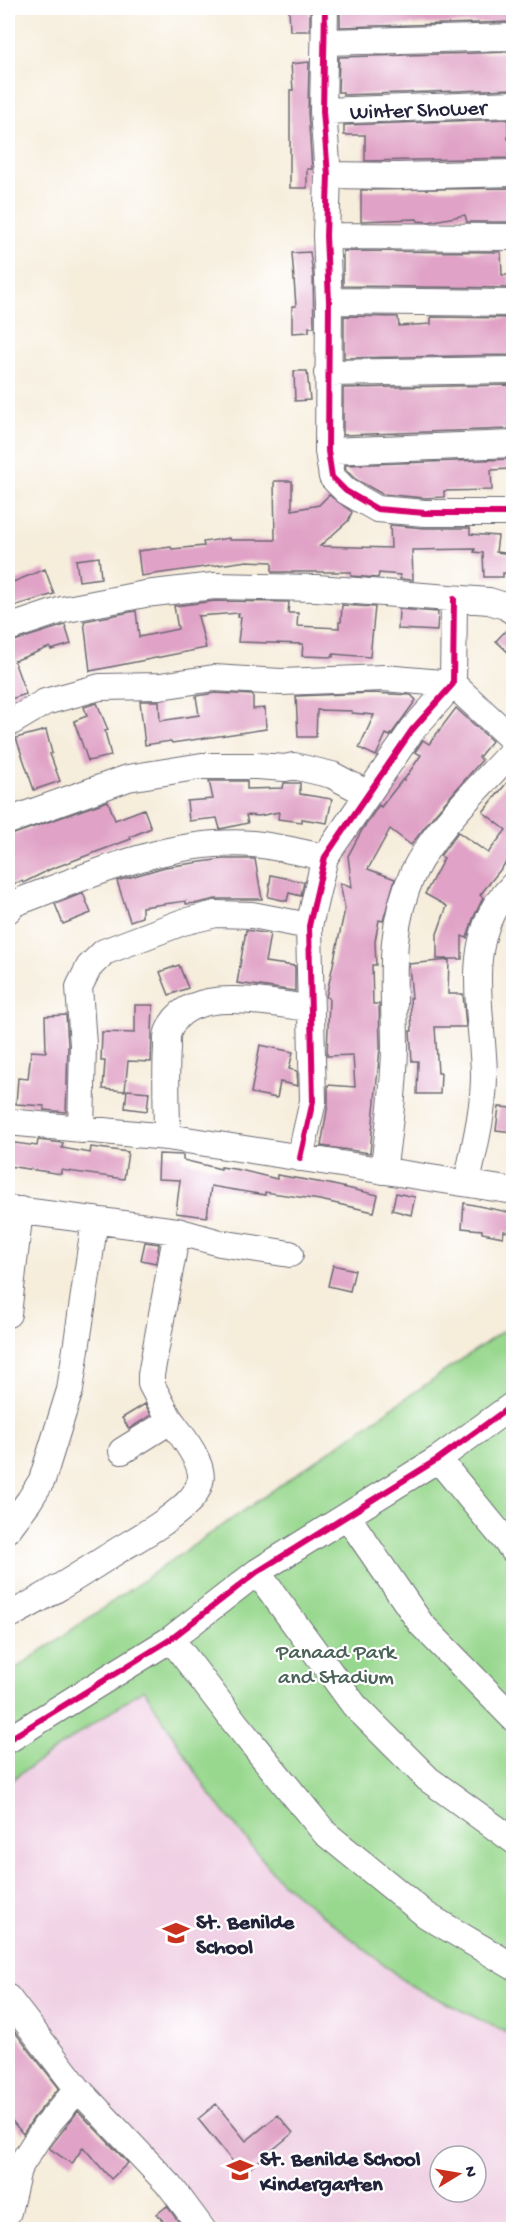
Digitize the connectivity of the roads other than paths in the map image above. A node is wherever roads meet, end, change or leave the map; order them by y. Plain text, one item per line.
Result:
1 (325, 8) edge
2 (513, 37) edge
3 (325, 42) junction
4 (513, 104) edge
5 (323, 111) junction
6 (513, 173) edge
7 (328, 175) junction
8 (326, 236) junction
9 (513, 237) edge
10 (328, 301) junction
11 (513, 303) edge
12 (513, 370) edge
13 (327, 373) junction
14 (513, 444) edge
15 (328, 451) junction
16 (513, 513) edge
17 (454, 599) junction
18 (513, 612) edge
19 (8, 628) edge
20 (453, 684) junction
21 (8, 724) edge
22 (513, 741) edge
23 (513, 749) edge
24 (368, 794) junction
25 (8, 821) edge
26 (325, 857) junction
27 (513, 884) edge
28 (8, 910) edge
29 (309, 926) junction
30 (310, 1008) junction
31 (8, 1122) edge
32 (81, 1130) junction
33 (167, 1137) junction
34 (300, 1158) junction
35 (383, 1171) junction
36 (467, 1183) junction
37 (513, 1191) edge
38 (14, 1210) edge
39 (95, 1221) junction
40 (177, 1231) junction
41 (290, 1254) dead end
42 (8, 1314) edge
43 (513, 1404) edge
44 (169, 1418) junction
45 (122, 1451) dead end
46 (438, 1459) junction
47 (347, 1516) junction
48 (8, 1529) edge
49 (513, 1551) edge
50 (257, 1572) junction
51 (8, 1616) edge
52 (171, 1639) junction
53 (513, 1719) edge
54 (8, 1740) edge
55 (513, 1841) edge
56 (513, 1967) edge
57 (9, 2002) edge
58 (78, 2089) junction
59 (8, 2212) edge
60 (203, 2229) edge

1 - 3 street
2 - 3 street
3 - 5 street
4 - 5 street, Winter Shower
5 - 7 street
6 - 7 street
7 - 8 street
8 - 9 street
8 - 10 street
10 - 11 street
10 - 13 street
12 - 13 street
13 - 15 street
14 - 15 street
15 - 16 street
17 - 18 street
17 - 19 street
17 - 20 street
20 - 21 street
20 - 22 street
20 - 24 street
23 - 35 street
24 - 25 street
24 - 26 street
26 - 28 street
26 - 29 street
27 - 36 street
29 - 30 street
29 - 32 street
30 - 33 street
30 - 34 street
31 - 32 street
32 - 33 street
33 - 34 street
34 - 35 street
35 - 36 street
36 - 37 street
38 - 39 street
38 - 42 street
39 - 40 street
39 - 48 street
40 - 41 street
40 - 44 street
43 - 46 street
44 - 45 street
44 - 51 street
46 - 47 street
46 - 49 street
47 - 50 street
47 - 53 street
50 - 52 street
50 - 55 street
52 - 54 street
52 - 56 street
57 - 58 street
58 - 59 street
58 - 60 street

